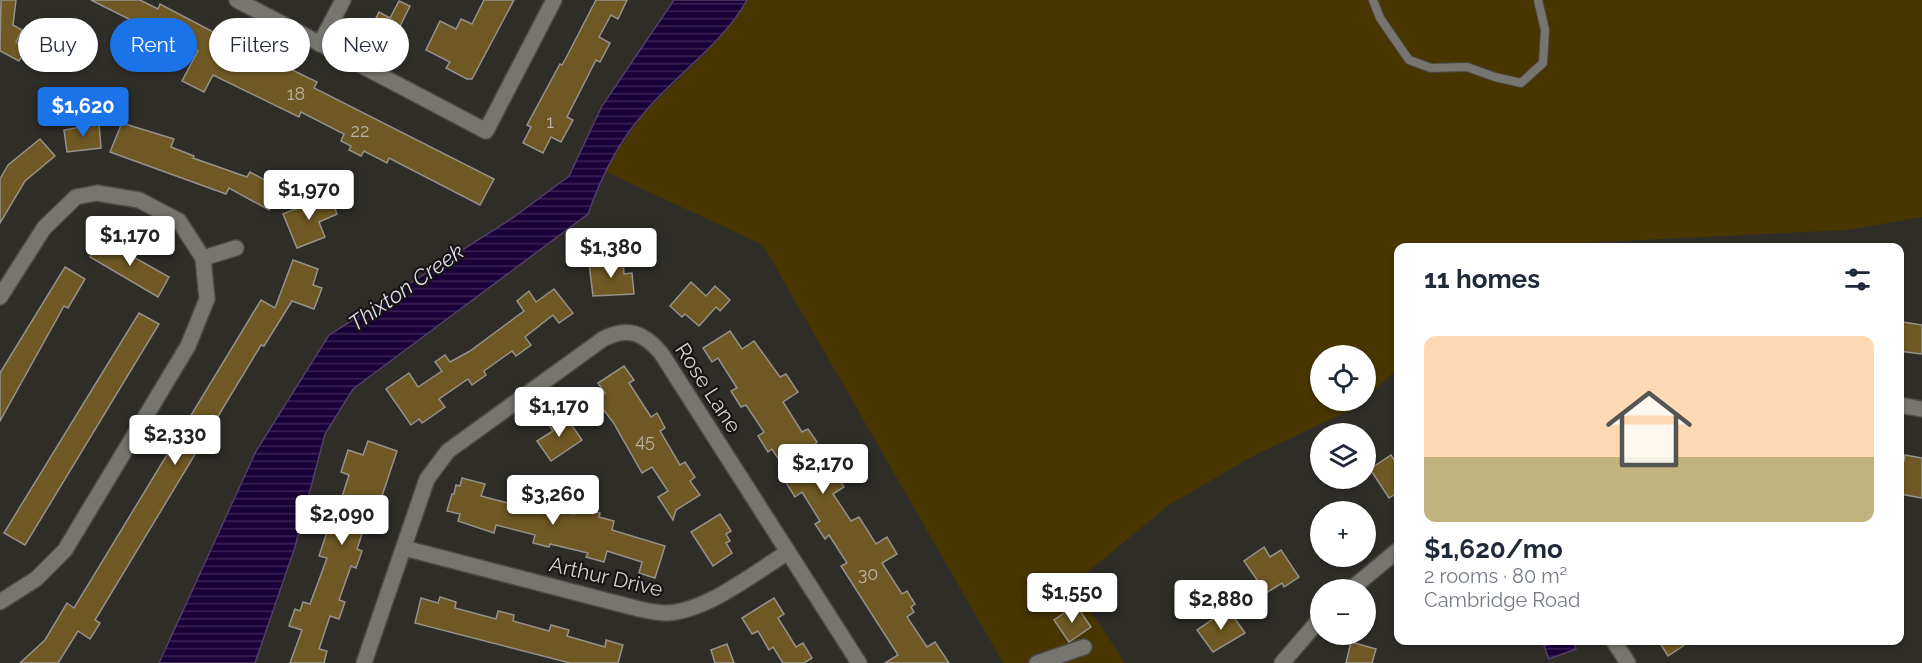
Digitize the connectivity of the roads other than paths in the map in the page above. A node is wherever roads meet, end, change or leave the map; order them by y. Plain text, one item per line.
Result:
1 (237, 0) edge
2 (343, 0) edge
3 (554, 0) edge
4 (1373, 0) edge
5 (1538, 0) edge
6 (320, 44) junction
7 (236, 248) dead end
8 (203, 258) junction
9 (0, 297) edge
10 (1904, 406) edge
11 (1922, 409) edge
12 (404, 548) junction
13 (788, 552) junction
14 (1394, 553) edge
15 (1363, 579) edge
16 (0, 602) edge
17 (1310, 631) edge
18 (1616, 645) edge
19 (1084, 647) dead end
20 (364, 663) edge
21 (859, 663) edge
22 (1036, 663) edge
23 (1282, 663) edge
24 (1628, 663) edge

1 - 6 street
2 - 6 street
3 - 6 street
4 - 5 lane
7 - 8 street
8 - 9 street
8 - 16 street
10 - 11 street
12 - 13 street, Arthur Drive
12 - 13 street, Rose Lane
12 - 20 street
13 - 21 street, Rose Lane
14 - 15 street
17 - 23 street
18 - 24 street
19 - 22 street

